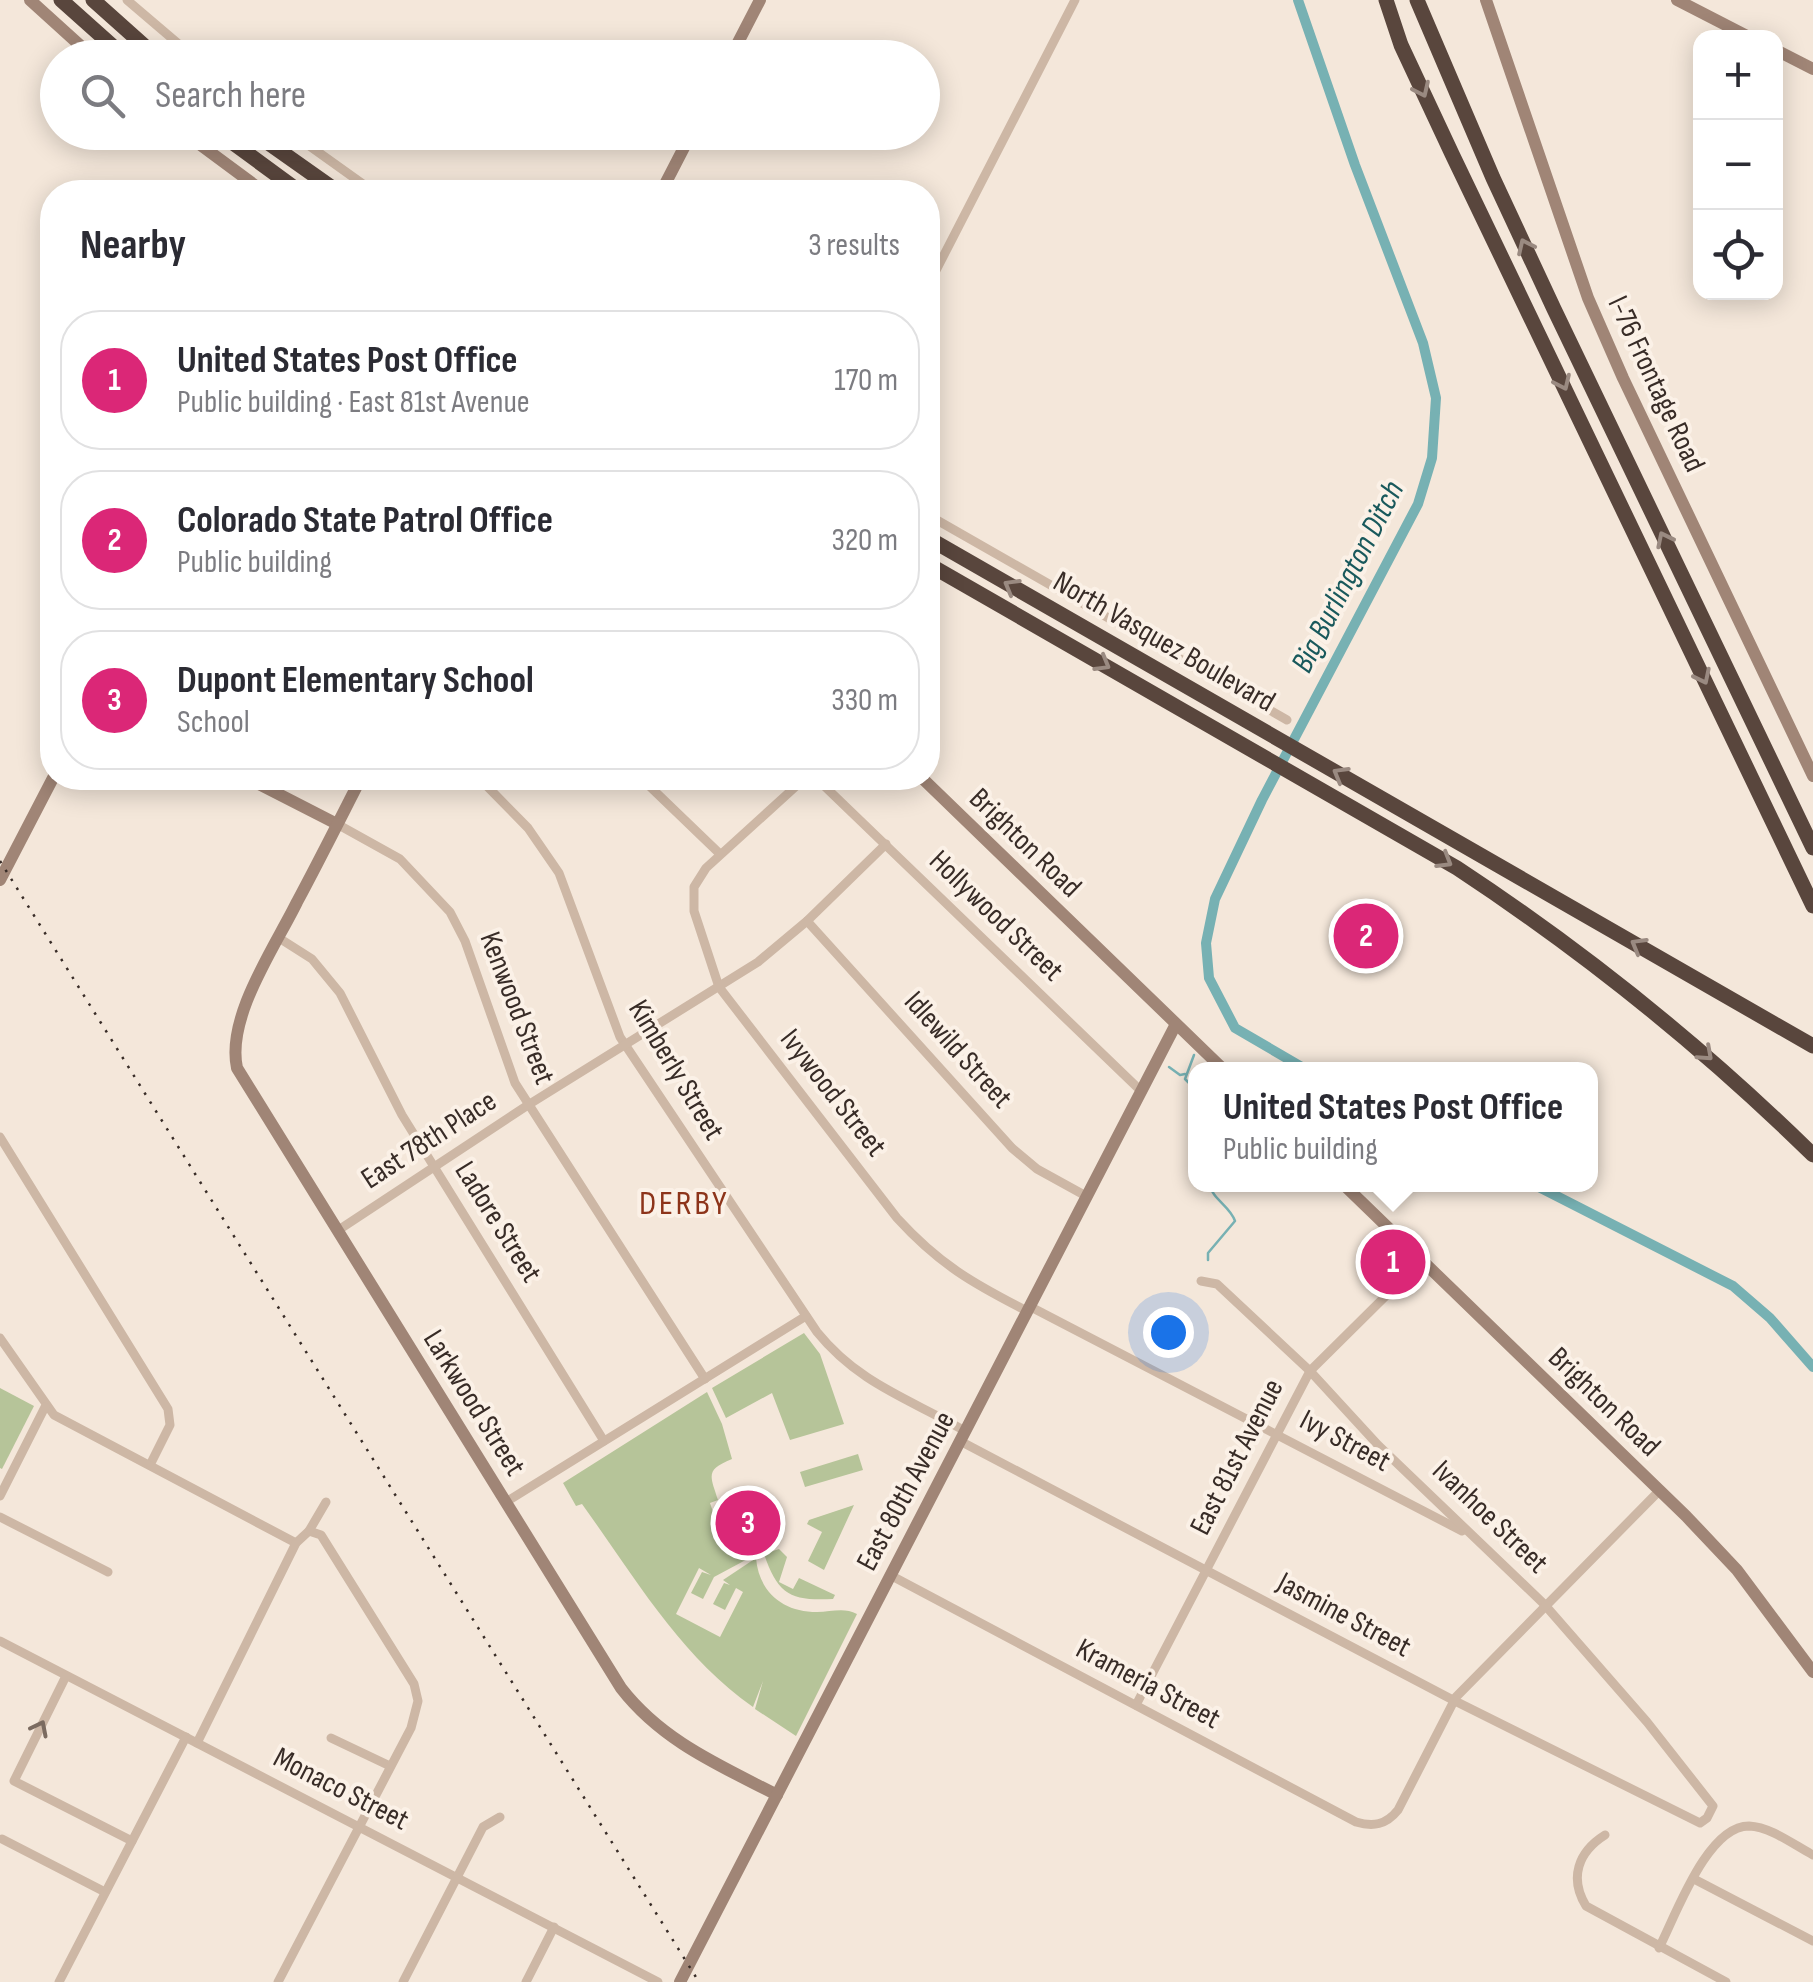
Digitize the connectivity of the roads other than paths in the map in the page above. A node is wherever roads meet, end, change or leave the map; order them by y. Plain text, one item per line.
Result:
1 (30, 0) edge
2 (61, 0) edge
3 (92, 0) edge
4 (127, 0) edge
5 (760, 0) edge
6 (1074, 0) edge
7 (1386, 0) edge
8 (1418, 0) edge
9 (1486, 0) edge
10 (1677, 0) edge
11 (1735, 30) edge
12 (74, 40) edge
13 (106, 40) edge
14 (138, 40) edge
15 (174, 40) edge
16 (739, 40) edge
17 (1783, 54) edge
18 (1813, 69) edge
19 (207, 150) edge
20 (243, 150) edge
21 (278, 150) edge
22 (315, 150) edge
23 (683, 150) edge
24 (248, 180) edge
25 (284, 180) edge
26 (321, 180) edge
27 (357, 180) edge
28 (667, 180) edge
29 (940, 262) edge
30 (940, 522) edge
31 (940, 545) edge
32 (940, 571) edge
33 (1287, 720) dead end
34 (1813, 776) edge
35 (47, 790) edge
36 (271, 790) edge
37 (355, 790) edge
38 (491, 790) edge
39 (653, 790) edge
40 (792, 790) edge
41 (829, 790) edge
42 (934, 790) edge
43 (1374, 794) junction
44 (1361, 812) junction
45 (338, 824) junction
46 (886, 844) junction
47 (1813, 848) edge
48 (720, 854) junction
49 (0, 880) edge
50 (1813, 906) edge
51 (806, 921) junction
52 (279, 938) junction
53 (719, 987) junction
54 (1176, 1024) junction
55 (624, 1045) junction
56 (1813, 1046) edge
57 (1216, 1062) edge
58 (1140, 1090) junction
59 (528, 1106) junction
60 (0, 1137) edge
61 (1813, 1156) edge
62 (434, 1167) junction
63 (1351, 1192) edge
64 (1086, 1196) junction
65 (337, 1230) junction
66 (1422, 1260) junction
67 (1201, 1281) dead end
68 (1028, 1308) junction
69 (806, 1316) junction
70 (0, 1338) edge
71 (1310, 1371) junction
72 (705, 1379) junction
73 (46, 1406) junction
74 (1276, 1433) junction
75 (962, 1436) junction
76 (604, 1441) junction
77 (150, 1466) junction
78 (1660, 1490) junction
79 (0, 1496) edge
80 (326, 1502) dead end
81 (506, 1502) junction
82 (0, 1517) edge
83 (309, 1531) junction
84 (1476, 1538) junction
85 (296, 1543) junction
86 (1206, 1570) junction
87 (108, 1572) dead end
88 (890, 1575) junction
89 (1544, 1604) junction
90 (0, 1641) edge
91 (1813, 1672) edge
92 (66, 1676) junction
93 (1454, 1700) junction
94 (1136, 1706) junction
95 (186, 1738) junction
96 (331, 1738) dead end
97 (197, 1743) junction
98 (390, 1766) junction
99 (777, 1795) junction
100 (500, 1817) dead end
101 (1707, 1818) joint
102 (358, 1826) junction
103 (1604, 1835) dead end
104 (2, 1839) edge
105 (132, 1842) junction
106 (1813, 1855) edge
107 (457, 1878) junction
108 (1694, 1879) junction
109 (105, 1892) junction
110 (554, 1928) junction
111 (1813, 1941) edge
112 (1659, 1948) junction
113 (59, 1982) edge
114 (278, 1982) edge
115 (403, 1982) edge
116 (526, 1982) edge
117 (658, 1982) edge
118 (680, 1982) edge
119 (1726, 1982) edge

1 - 12 street
2 - 13 highway
3 - 14 highway
4 - 15 street
5 - 16 street
6 - 29 street
7 -> 50 highway
47 -> 8 highway
9 - 34 street, I-76 Frontage Road
10 - 11 street
17 - 18 street
19 - 24 street
20 - 25 highway
21 - 26 highway
22 - 27 street
23 - 28 street
30 - 33 street
43 -> 31 highway, North Vasquez Boulevard
32 -> 44 highway, North Vasquez Boulevard
35 - 49 street
36 - 45 street, Kenwood Street
37 - 45 street, Larkwood Street
38 - 55 street, Kimberly Street
39 - 48 street
40 - 48 street
41 - 46 street, Hollywood Street
42 - 54 street, Brighton Road
43 - 44 highway
56 -> 43 highway, North Vasquez Boulevard
44 -> 61 highway, North Vasquez Boulevard
45 - 52 street, Larkwood Street
45 - 59 street, Kenwood Street
46 - 51 street, East 78th Place
46 - 58 street, Hollywood Street
48 - 53 street, Ivywood Street
51 - 53 street, East 78th Place
51 - 64 street, Idlewild Street
52 - 62 street, Ladore Street
52 - 65 street, Larkwood Street
53 - 55 street, East 78th Place
53 - 68 street, Ivywood Street
54 - 57 street, Brighton Road
54 - 58 street, East 80th Avenue
55 - 59 street, East 78th Place
55 - 69 street, Kimberly Street
58 - 64 street, East 80th Avenue
59 - 62 street, East 78th Place
59 - 72 street, Kenwood Street
60 - 77 street
62 - 65 street, East 78th Place
62 - 76 street, Ladore Street
63 - 66 street, Brighton Road
64 - 68 street, East 80th Avenue
65 - 81 street, Larkwood Street
66 - 71 street, East 81st Avenue
66 - 78 street, Brighton Road
67 - 71 street, Ivanhoe Street
68 - 74 street, Ivy Street
68 - 75 street, East 80th Avenue
69 - 72 street
69 - 75 street, Kimberly Street
70 - 73 street
71 - 74 street, East 81st Avenue
71 - 84 street, Ivanhoe Street
72 - 76 street
73 - 77 street
73 - 79 street
74 - 84 street, Ivy Street
74 - 86 street, East 81st Avenue
75 - 86 street, Jasmine Street
75 - 88 street, East 80th Avenue
76 - 81 street
77 - 85 street
78 - 89 street
78 - 91 street, Brighton Road
80 - 83 street
81 - 99 street, Larkwood Street
82 - 87 street
83 - 85 street
83 - 98 street
84 - 89 street, Ivanhoe Street
85 - 97 street
86 - 93 street, Jasmine Street
86 - 94 street, East 81st Avenue
88 - 94 street, Krameria Street
88 - 99 street, East 80th Avenue
89 - 93 street
89 - 101 street, Ivanhoe Street
90 - 92 street, Monaco Street
92 - 95 street, Monaco Street
105 -> 92 street
93 - 94 street, Krameria Street
93 - 101 street, Jasmine Street
95 - 97 street, Monaco Street
95 - 105 street
96 - 98 street
97 - 102 street, Monaco Street
98 - 102 street
99 - 118 street, East 80th Avenue
100 - 107 street
102 - 107 street, Monaco Street
102 - 114 street
103 - 112 street
104 - 109 street
105 - 109 street
106 - 108 street
107 - 110 street, Monaco Street
107 - 115 street
108 - 111 street
108 - 112 street
109 - 113 street
110 - 116 street
110 - 117 street, Monaco Street
112 - 119 street

